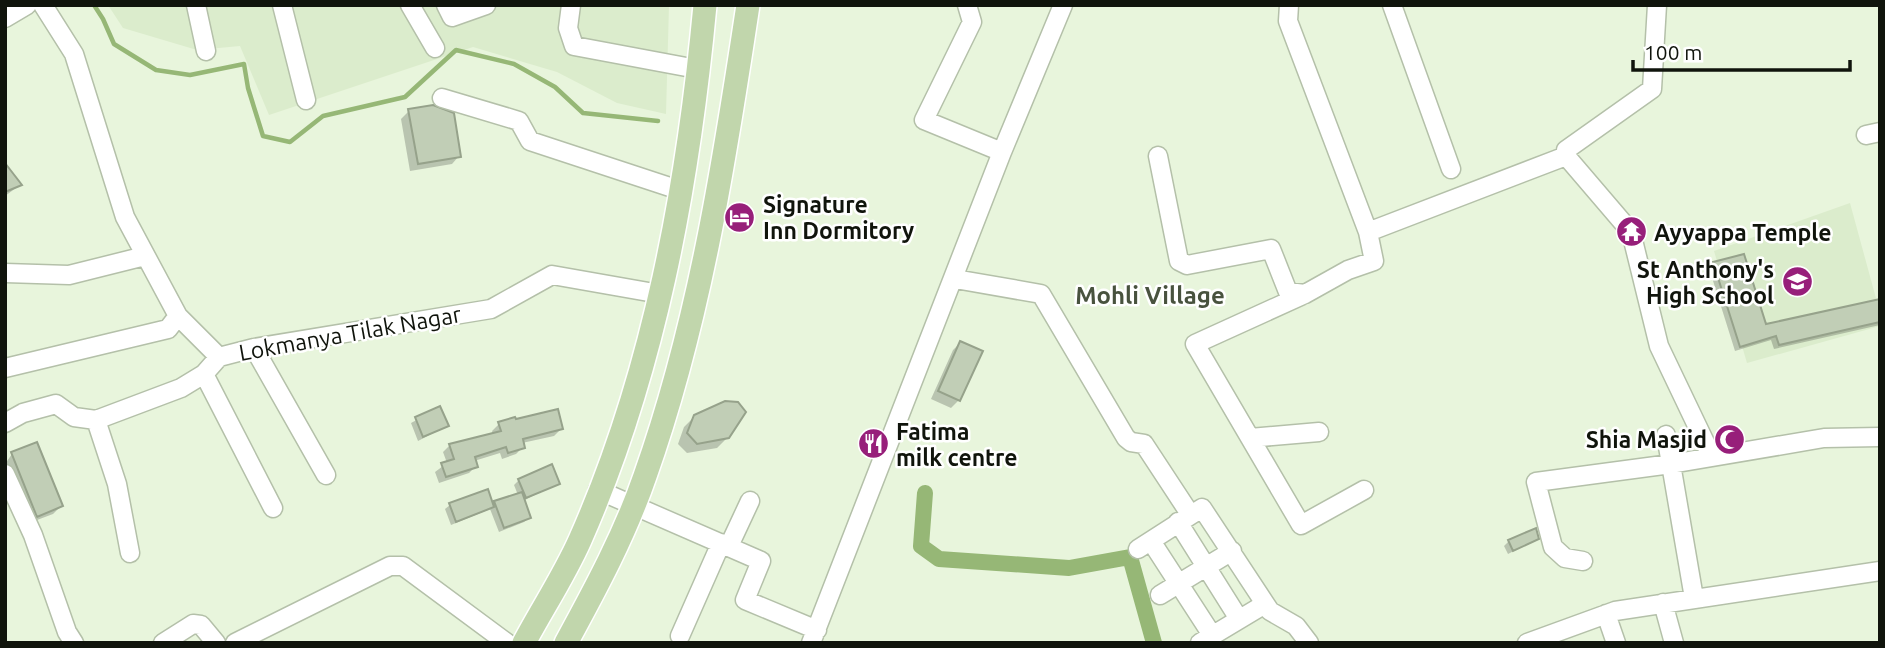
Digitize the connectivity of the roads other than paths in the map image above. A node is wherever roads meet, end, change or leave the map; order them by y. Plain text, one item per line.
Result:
1 (26, 5) edge
2 (43, 5) edge
3 (196, 5) edge
4 (282, 5) edge
5 (410, 5) edge
6 (446, 5) edge
7 (485, 5) edge
8 (571, 5) edge
9 (705, 5) edge
10 (748, 5) edge
11 (967, 5) edge
12 (1063, 5) edge
13 (1289, 5) edge
14 (1392, 5) edge
15 (1657, 5) edge
16 (5, 18) edge
17 (435, 48) dead end
18 (206, 51) dead end
19 (698, 69) junction
20 (442, 98) dead end
21 (306, 100) dead end
22 (688, 141) junction
23 (727, 144) junction
24 (1002, 152) junction
25 (1158, 156) dead end
26 (1566, 156) junction
27 (1451, 169) dead end
28 (682, 191) junction
29 (1368, 232) junction
30 (145, 256) junction
31 (5, 272) edge
32 (955, 279) junction
33 (660, 294) junction
34 (1305, 295) junction
35 (178, 316) junction
36 (254, 348) junction
37 (219, 357) junction
38 (5, 368) edge
39 (204, 374) junction
40 (96, 420) junction
41 (5, 423) edge
42 (1319, 432) dead end
43 (1666, 435) dead end
44 (1880, 437) edge
45 (1250, 438) junction
46 (1712, 457) junction
47 (1671, 464) junction
48 (5, 474) edge
49 (326, 475) dead end
50 (598, 490) junction
51 (1364, 490) dead end
52 (750, 501) dead end
53 (634, 505) junction
54 (273, 508) dead end
55 (1184, 518) junction
56 (725, 545) junction
57 (1232, 551) junction
58 (130, 553) dead end
59 (1583, 561) dead end
60 (1206, 567) junction
61 (1880, 571) edge
62 (1179, 582) junction
63 (1160, 595) dead end
64 (1694, 598) junction
65 (1663, 603) junction
66 (1265, 604) junction
67 (1639, 613) dead end
68 (1239, 619) junction
69 (1608, 619) junction
70 (1592, 630) dead end
71 (680, 636) dead end
72 (814, 636) edge
73 (259, 637) edge
74 (1206, 639) edge
75 (74, 643) edge
76 (163, 643) edge
77 (216, 643) edge
78 (235, 643) edge
79 (507, 643) edge
80 (524, 643) edge
81 (566, 643) edge
82 (1309, 643) edge
83 (1527, 643) edge
84 (1616, 643) edge
85 (1674, 643) edge

1 - 16 street
2 - 30 street, Lokmanya Tilak Nagar
3 - 18 street
4 - 21 street
5 - 17 street
6 - 7 street
8 - 19 street
9 - 19 main road
10 - 23 main road
11 - 24 street
12 - 24 street
13 - 29 street
14 - 27 street
15 - 26 street
19 - 22 main road
20 - 28 street
22 - 23 main road
22 - 28 main road
23 - 53 main road
24 - 32 street
25 - 34 street
26 - 29 street
26 - 46 street
28 - 33 main road
29 - 34 street
30 - 31 street
30 - 35 street, Lokmanya Tilak Nagar
32 - 55 street
32 - 72 street
33 - 36 street, Lokmanya Tilak Nagar
33 - 50 main road
34 - 45 street
35 - 37 street, Lokmanya Tilak Nagar
35 - 38 street
36 - 37 street, Lokmanya Tilak Nagar
36 - 49 street
37 - 39 street
39 - 40 street
39 - 54 street
40 - 41 street
40 - 58 street
42 - 45 street
43 - 47 street
44 - 46 street
45 - 51 street
46 - 47 street
47 - 59 street
47 - 64 street
48 - 75 street
50 - 53 street
50 - 80 main road
52 - 56 street
53 - 56 street
53 - 81 main road
55 - 57 street
55 - 60 street
55 - 62 street
56 - 71 street
56 - 72 street
57 - 60 street
57 - 66 street
60 - 62 street
60 - 68 street
61 - 64 street
62 - 63 street
62 - 74 street
64 - 65 street
65 - 69 street
65 - 85 street
66 - 68 street
66 - 82 street
67 - 69 street
68 - 74 street
69 - 70 street
69 - 83 street
69 - 84 street
73 - 78 street
73 - 79 street
76 - 77 street

